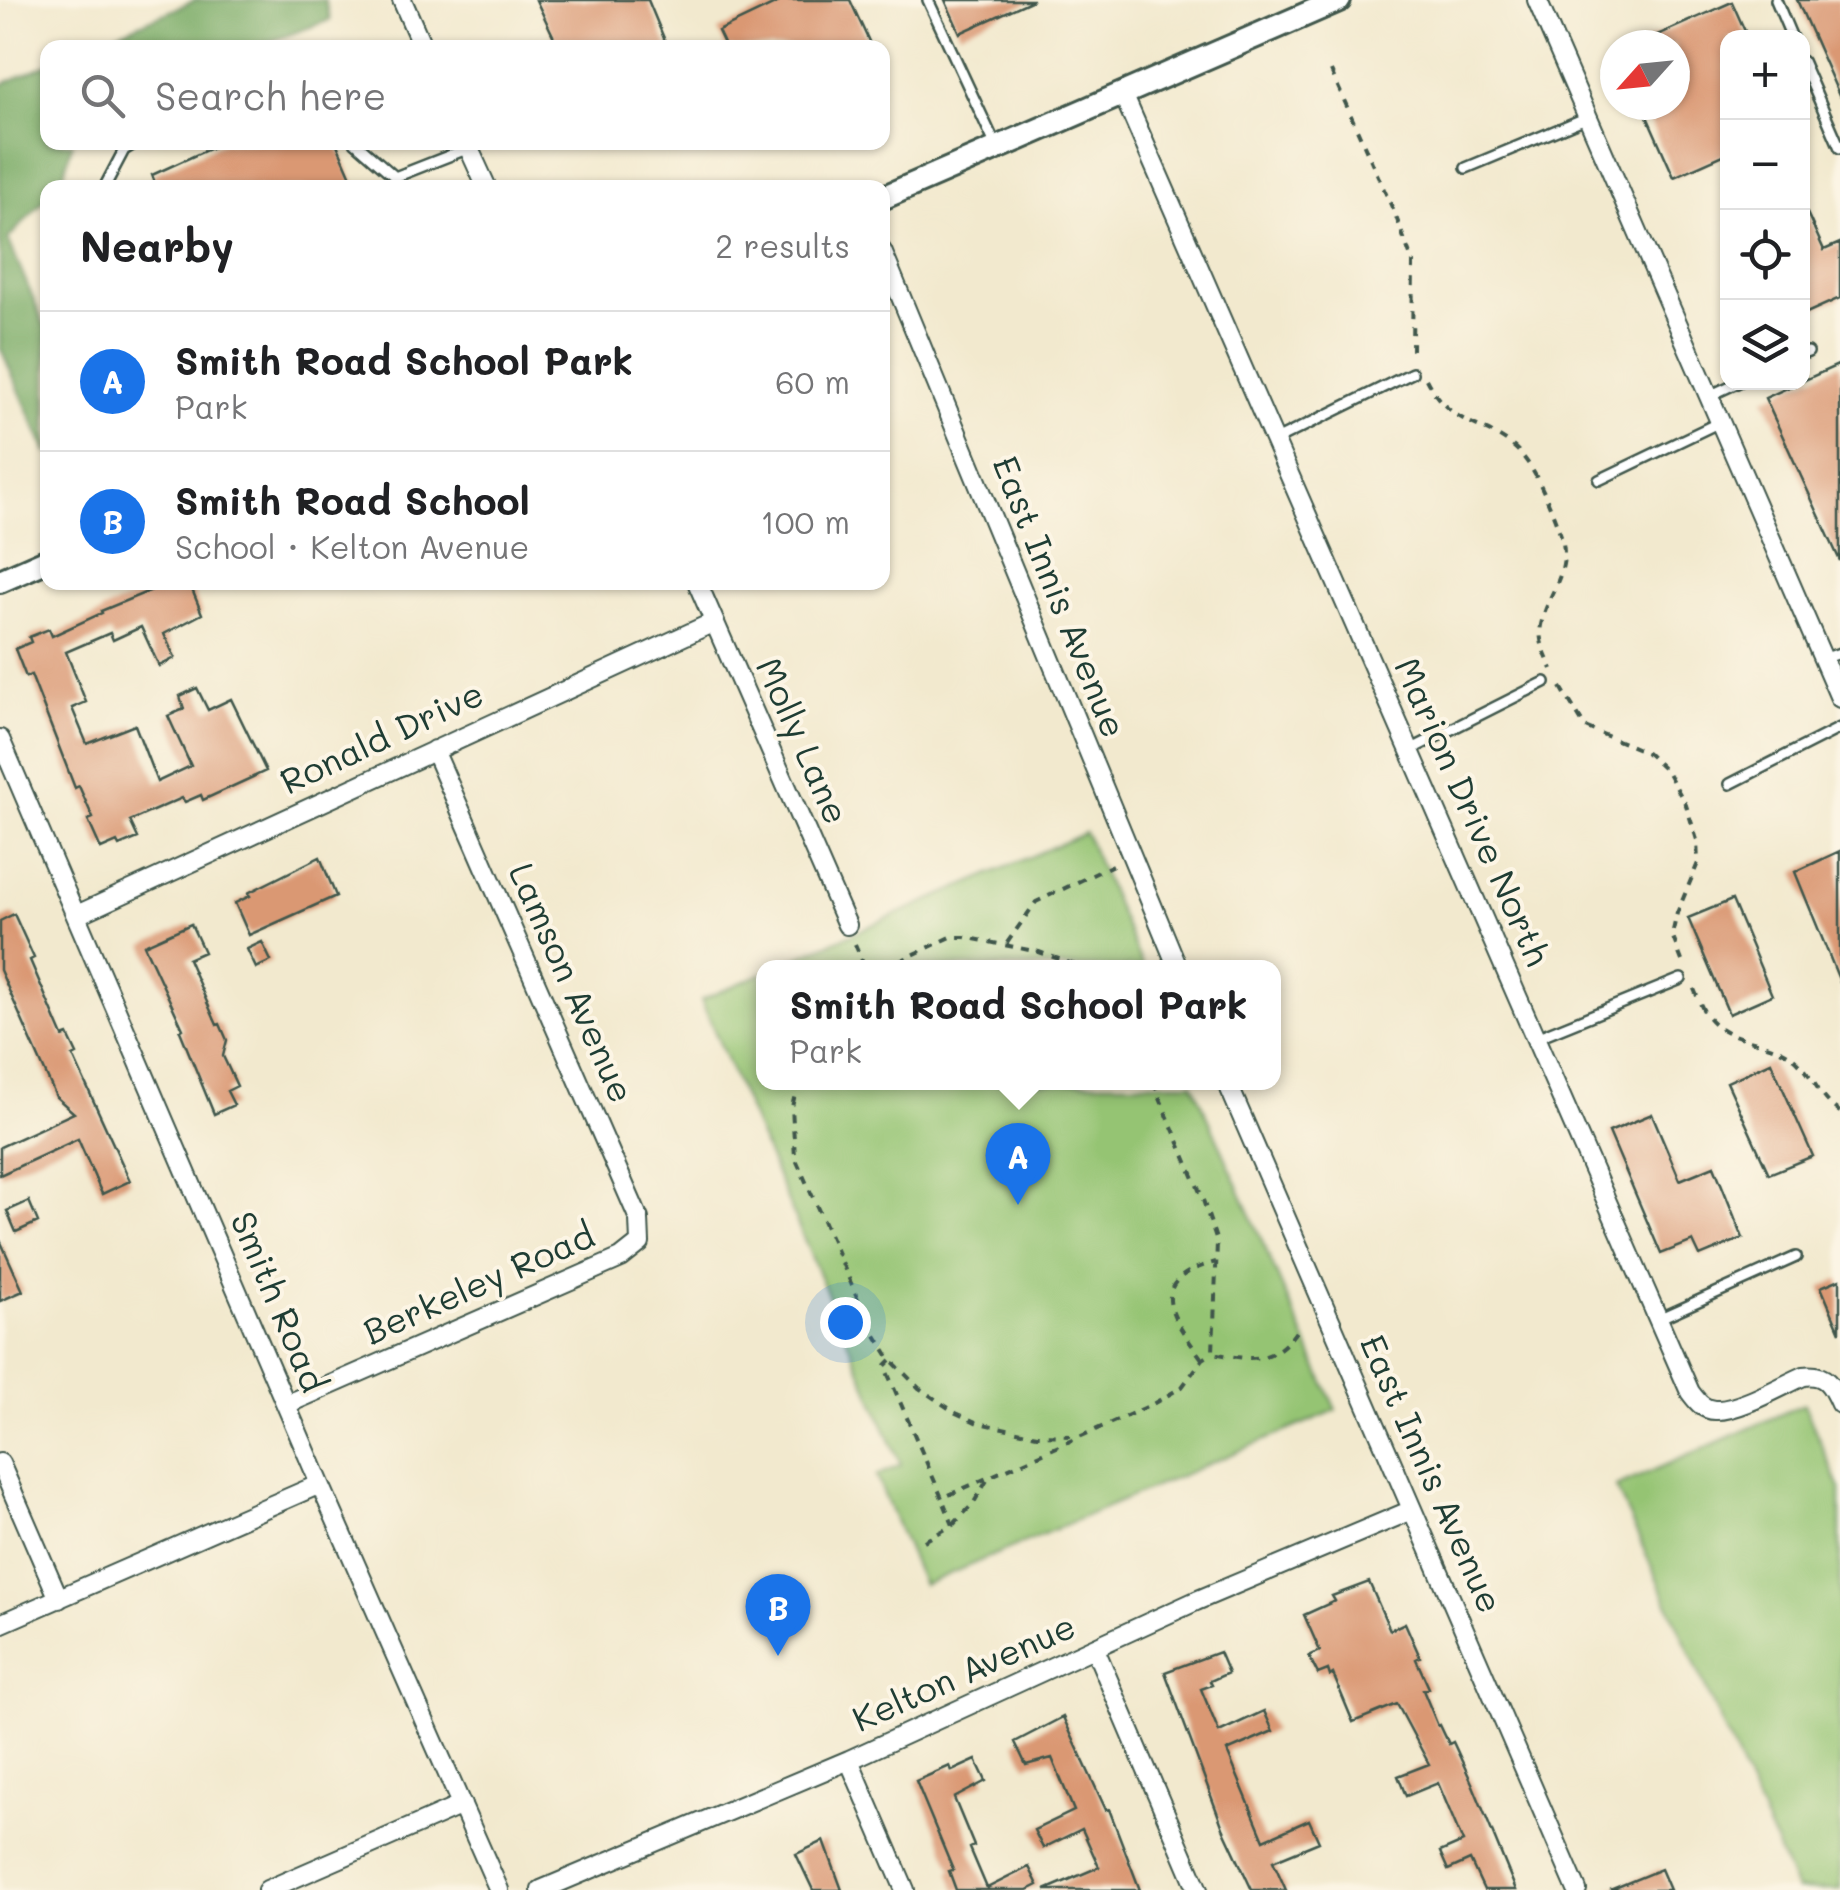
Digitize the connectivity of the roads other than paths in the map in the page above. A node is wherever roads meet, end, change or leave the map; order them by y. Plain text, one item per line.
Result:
1 (402, 0) edge
2 (928, 0) edge
3 (1339, 0) edge
4 (1537, 0) edge
5 (1776, 0) edge
6 (1789, 30) edge
7 (420, 40) edge
8 (1810, 79) edge
9 (1122, 94) junction
10 (1588, 117) junction
11 (996, 148) junction
12 (1840, 148) edge
13 (124, 150) edge
14 (363, 150) edge
15 (457, 150) edge
16 (470, 150) edge
17 (1466, 168) dead end
18 (108, 180) edge
19 (483, 180) edge
20 (890, 194) edge
21 (890, 270) edge
22 (1412, 372) dead end
23 (1722, 390) edge
24 (1709, 396) junction
25 (1720, 422) junction
26 (1274, 440) junction
27 (1599, 480) dead end
28 (40, 564) edge
29 (0, 581) edge
30 (700, 590) edge
31 (714, 622) junction
32 (1832, 656) edge
33 (1544, 682) dead end
34 (1840, 698) edge
35 (1840, 728) edge
36 (0, 739) edge
37 (434, 750) junction
38 (1410, 750) junction
39 (1730, 784) dead end
40 (77, 915) junction
41 (847, 925) road end
42 (1175, 960) edge
43 (1681, 979) dead end
44 (1536, 1038) junction
45 (1230, 1090) edge
46 (640, 1243) joint
47 (1796, 1257) dead end
48 (1658, 1319) junction
49 (286, 1404) junction
50 (1840, 1404) edge
51 (0, 1463) edge
52 (320, 1484) junction
53 (1412, 1510) junction
54 (59, 1599) junction
55 (0, 1624) edge
56 (1095, 1650) junction
57 (849, 1760) junction
58 (462, 1806) junction
59 (267, 1890) edge
60 (499, 1890) edge
61 (542, 1890) edge
62 (905, 1890) edge
63 (1198, 1890) edge
64 (1577, 1890) edge

1 - 7 street
2 - 11 lane
3 - 9 street
4 - 10 street
5 - 6 lane
8 - 12 lane
9 - 11 street
9 - 26 street, Marion Drive North
10 - 17 lane
10 - 24 street
11 - 20 street
13 - 18 lane
14 - 15 lane
16 - 19 street
21 - 42 street, East Innis Avenue
22 - 26 lane
23 - 24 lane
24 - 25 street
25 - 27 lane
25 - 32 street
26 - 38 street, Marion Drive North
28 - 29 street
30 - 31 street, Molly Lane
31 - 37 street, Ronald Drive
31 - 41 street, Molly Lane
32 - 34 street
33 - 38 lane
35 - 39 lane
36 - 40 street, Smith Road
37 - 40 street, Ronald Drive
37 - 46 street, Lamson Avenue
38 - 44 street, Marion Drive North
40 - 49 street, Smith Road
43 - 44 lane
44 - 48 street, Marion Drive North
45 - 53 street, East Innis Avenue
46 - 49 street, Berkeley Road
47 - 48 lane
48 - 50 street, Marion Drive North
49 - 52 street, Smith Road
51 - 54 street
52 - 54 street
52 - 58 street, Smith Road
53 - 56 street, Kelton Avenue
53 - 64 street, East Innis Avenue
54 - 55 street
56 - 57 street, Kelton Avenue
56 - 63 street
57 - 61 street, Kelton Avenue
57 - 62 street
58 - 59 street
58 - 60 street, Smith Road

